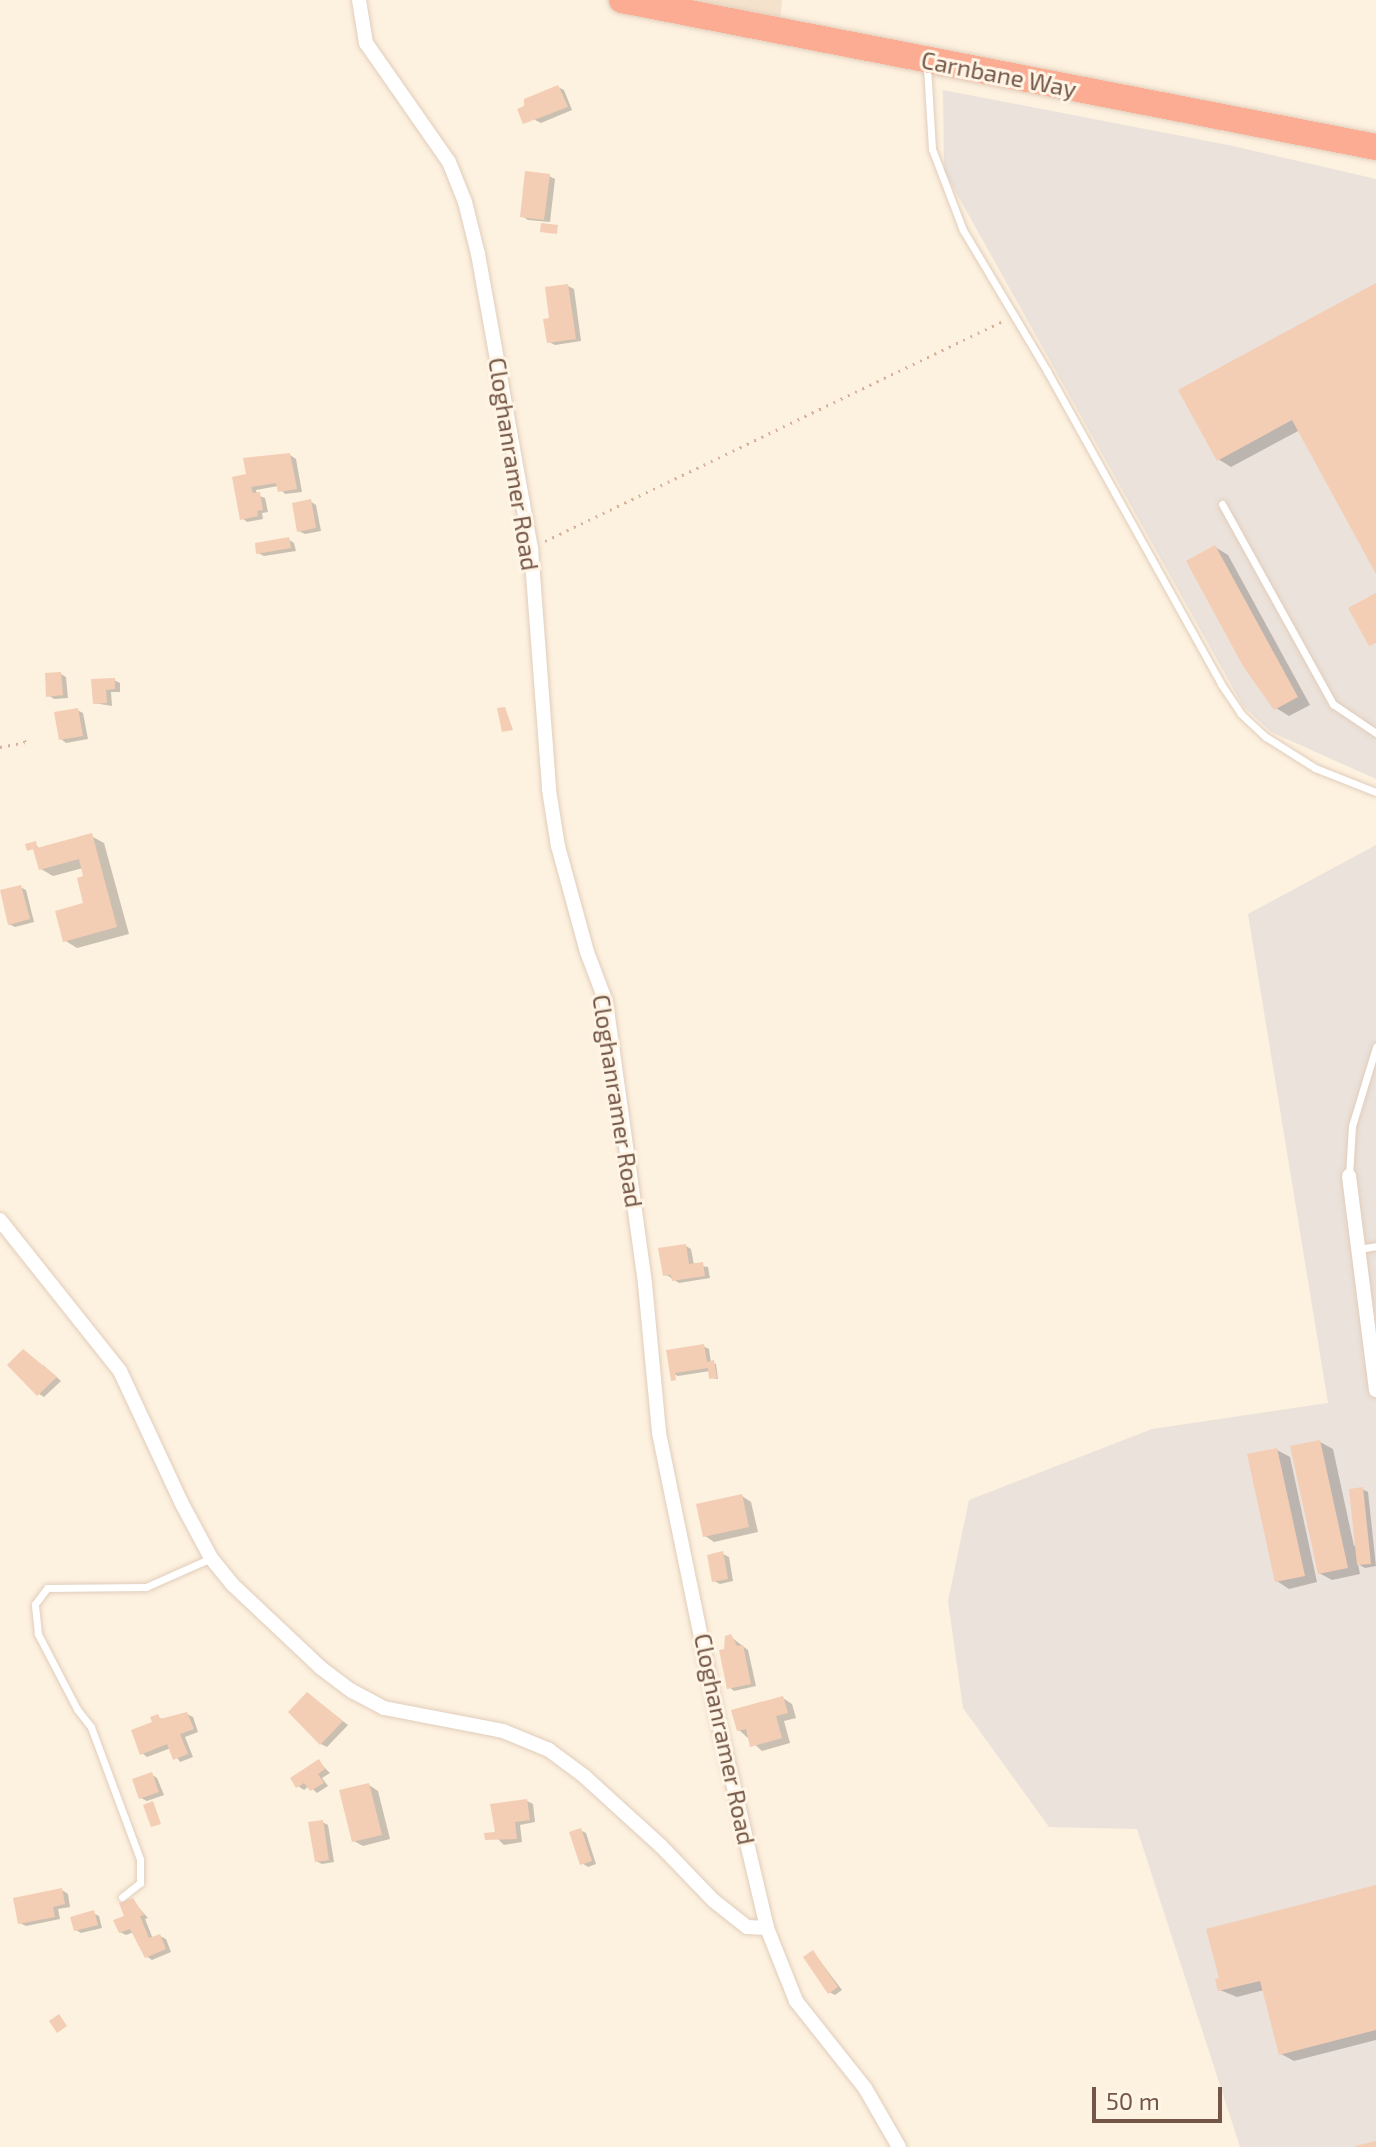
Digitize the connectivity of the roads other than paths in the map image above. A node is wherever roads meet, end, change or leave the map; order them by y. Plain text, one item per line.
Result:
1 (359, 0) edge
2 (622, 0) edge
3 (927, 61) junction
4 (1376, 147) edge
5 (1222, 504) dead end
6 (1376, 733) edge
7 (1376, 792) edge
8 (1376, 1047) edge
9 (1349, 1176) joint
10 (0, 1220) edge
11 (1376, 1246) edge
12 (1358, 1249) junction
13 (1376, 1390) edge
14 (211, 1558) junction
15 (122, 1897) dead end
16 (767, 1928) junction
17 (899, 2147) edge

1 - 16 street, Cloghanramer Road
2 - 3 highway, Carnbane Way
3 - 4 highway, Carnbane Way
3 - 7 lane
5 - 6 lane
8 - 9 lane
9 - 12 street
10 - 14 street
11 - 12 lane
12 - 13 street
14 - 15 lane
14 - 16 street
16 - 17 street, Cloghanramer Road

